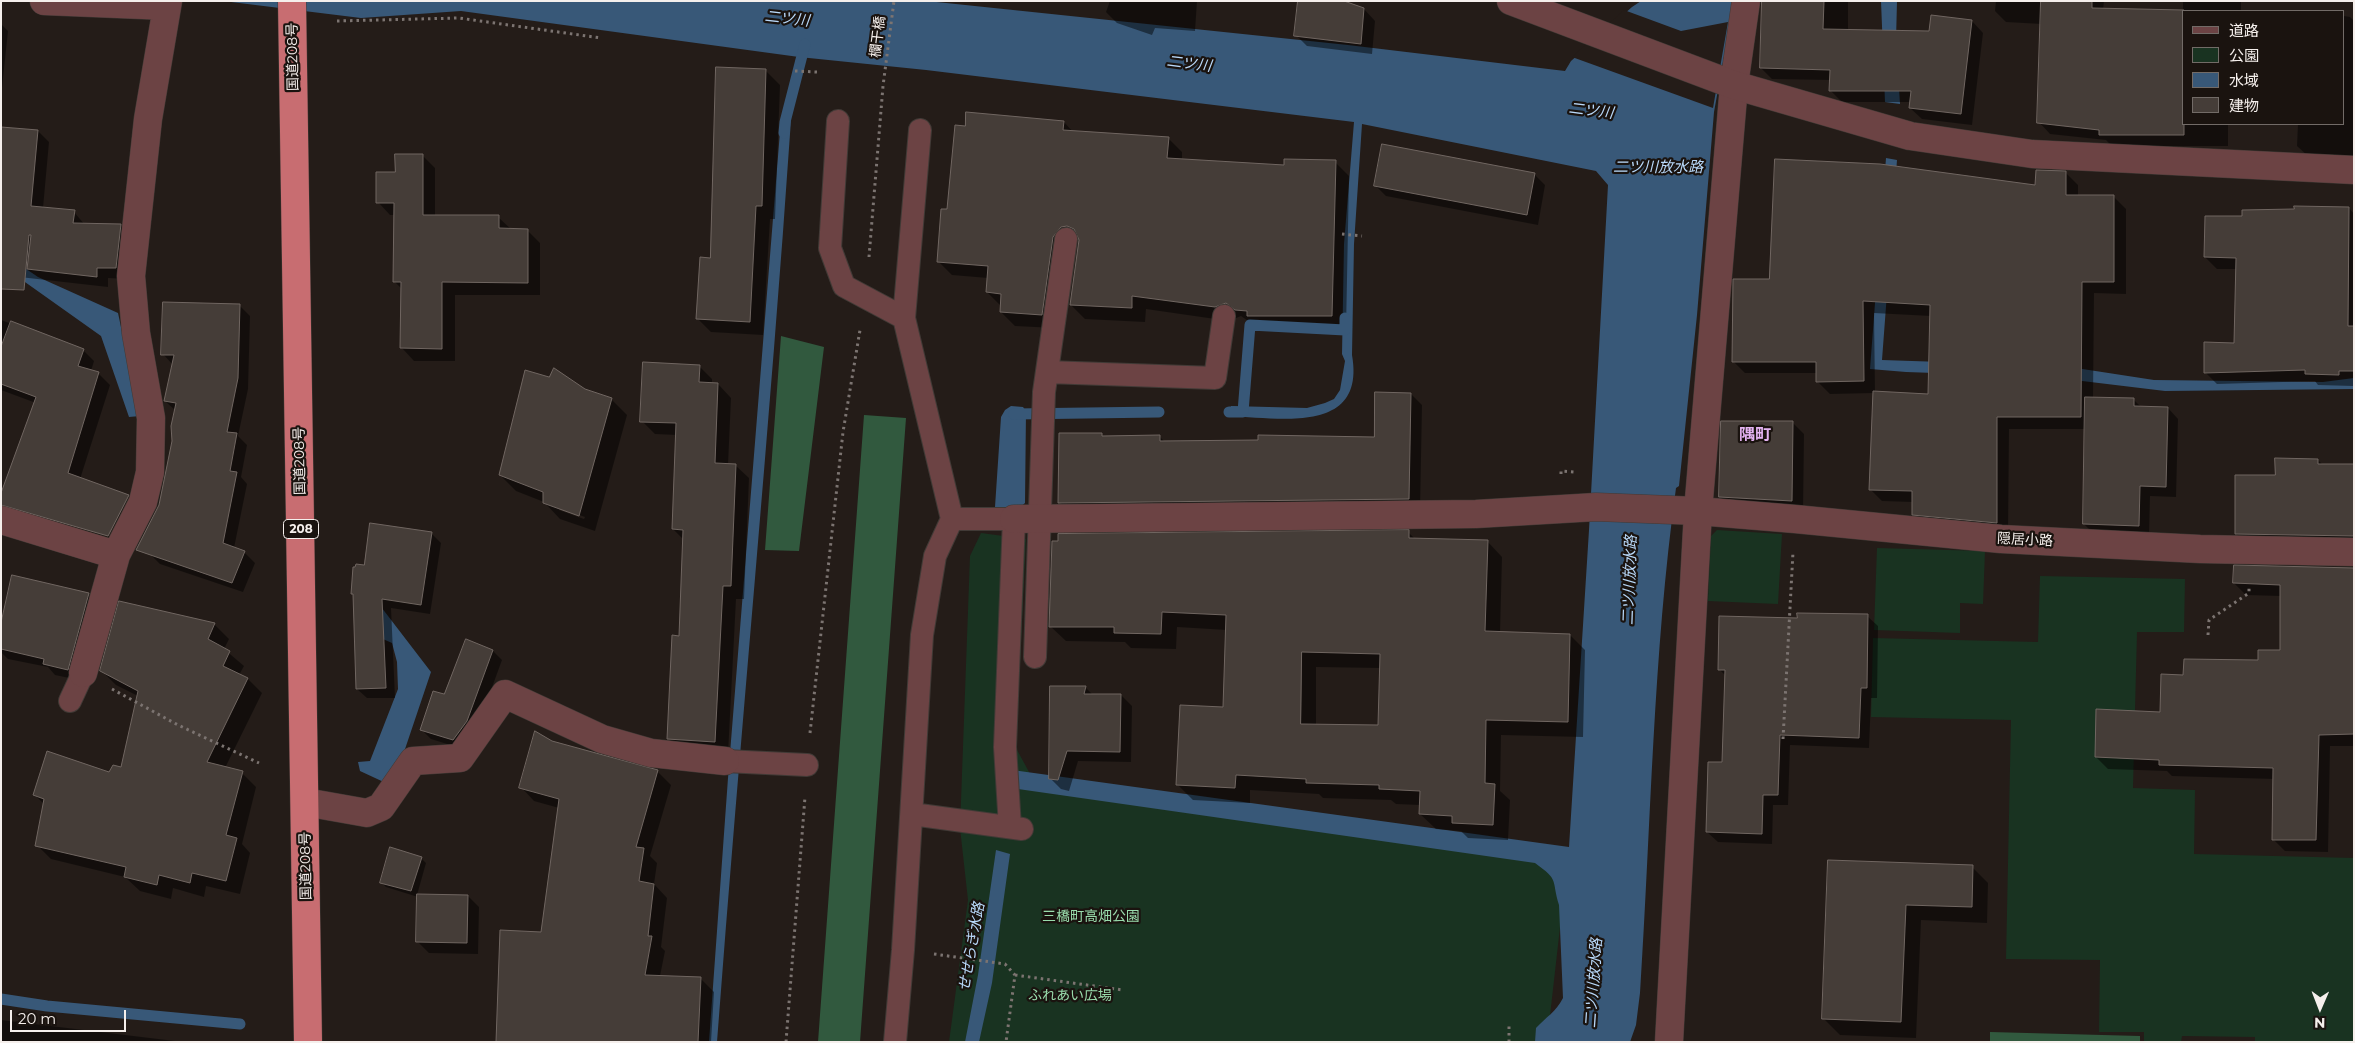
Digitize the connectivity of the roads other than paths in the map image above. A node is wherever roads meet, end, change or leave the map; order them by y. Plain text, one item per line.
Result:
1 (44, 1) edge
2 (1511, 1) edge
3 (1746, 1) edge
4 (167, 4) edge
5 (1539, 5) edge
6 (292, 9) edge
7 (1726, 82) junction
8 (838, 121) dead end
9 (920, 130) dead end
10 (2354, 170) edge
11 (1066, 239) dead end
12 (1224, 316) dead end
13 (904, 318) junction
14 (1045, 393) junction
15 (1687, 511) junction
16 (952, 519) junction
17 (1027, 519) junction
18 (1, 520) edge
19 (2354, 552) edge
20 (116, 555) junction
21 (1035, 657) dead end
22 (83, 673) joint
23 (70, 701) dead end
24 (734, 761) joint
25 (807, 764) road end
26 (305, 802) junction
27 (912, 814) junction
28 (308, 1042) edge
29 (895, 1042) edge
30 (1669, 1042) edge

1 - 4 street
2 - 5 street
3 - 7 street
4 - 20 street
5 - 7 street
6 - 26 highway, 国道208号 / 208
7 - 10 street
7 - 15 street
8 - 13 lane
9 - 13 lane
11 - 14 lane
12 - 14 lane
13 - 16 lane
14 - 17 lane
15 - 17 street, 隠居小路
15 - 19 street, 隠居小路
15 - 30 street
16 - 17 lane
16 - 27 lane
17 - 21 lane
17 - 27 lane
18 - 20 street
20 - 22 street
22 - 23 lane
24 - 25 lane
24 - 26 street
26 - 28 highway, 国道208号 / 208
27 - 29 lane

